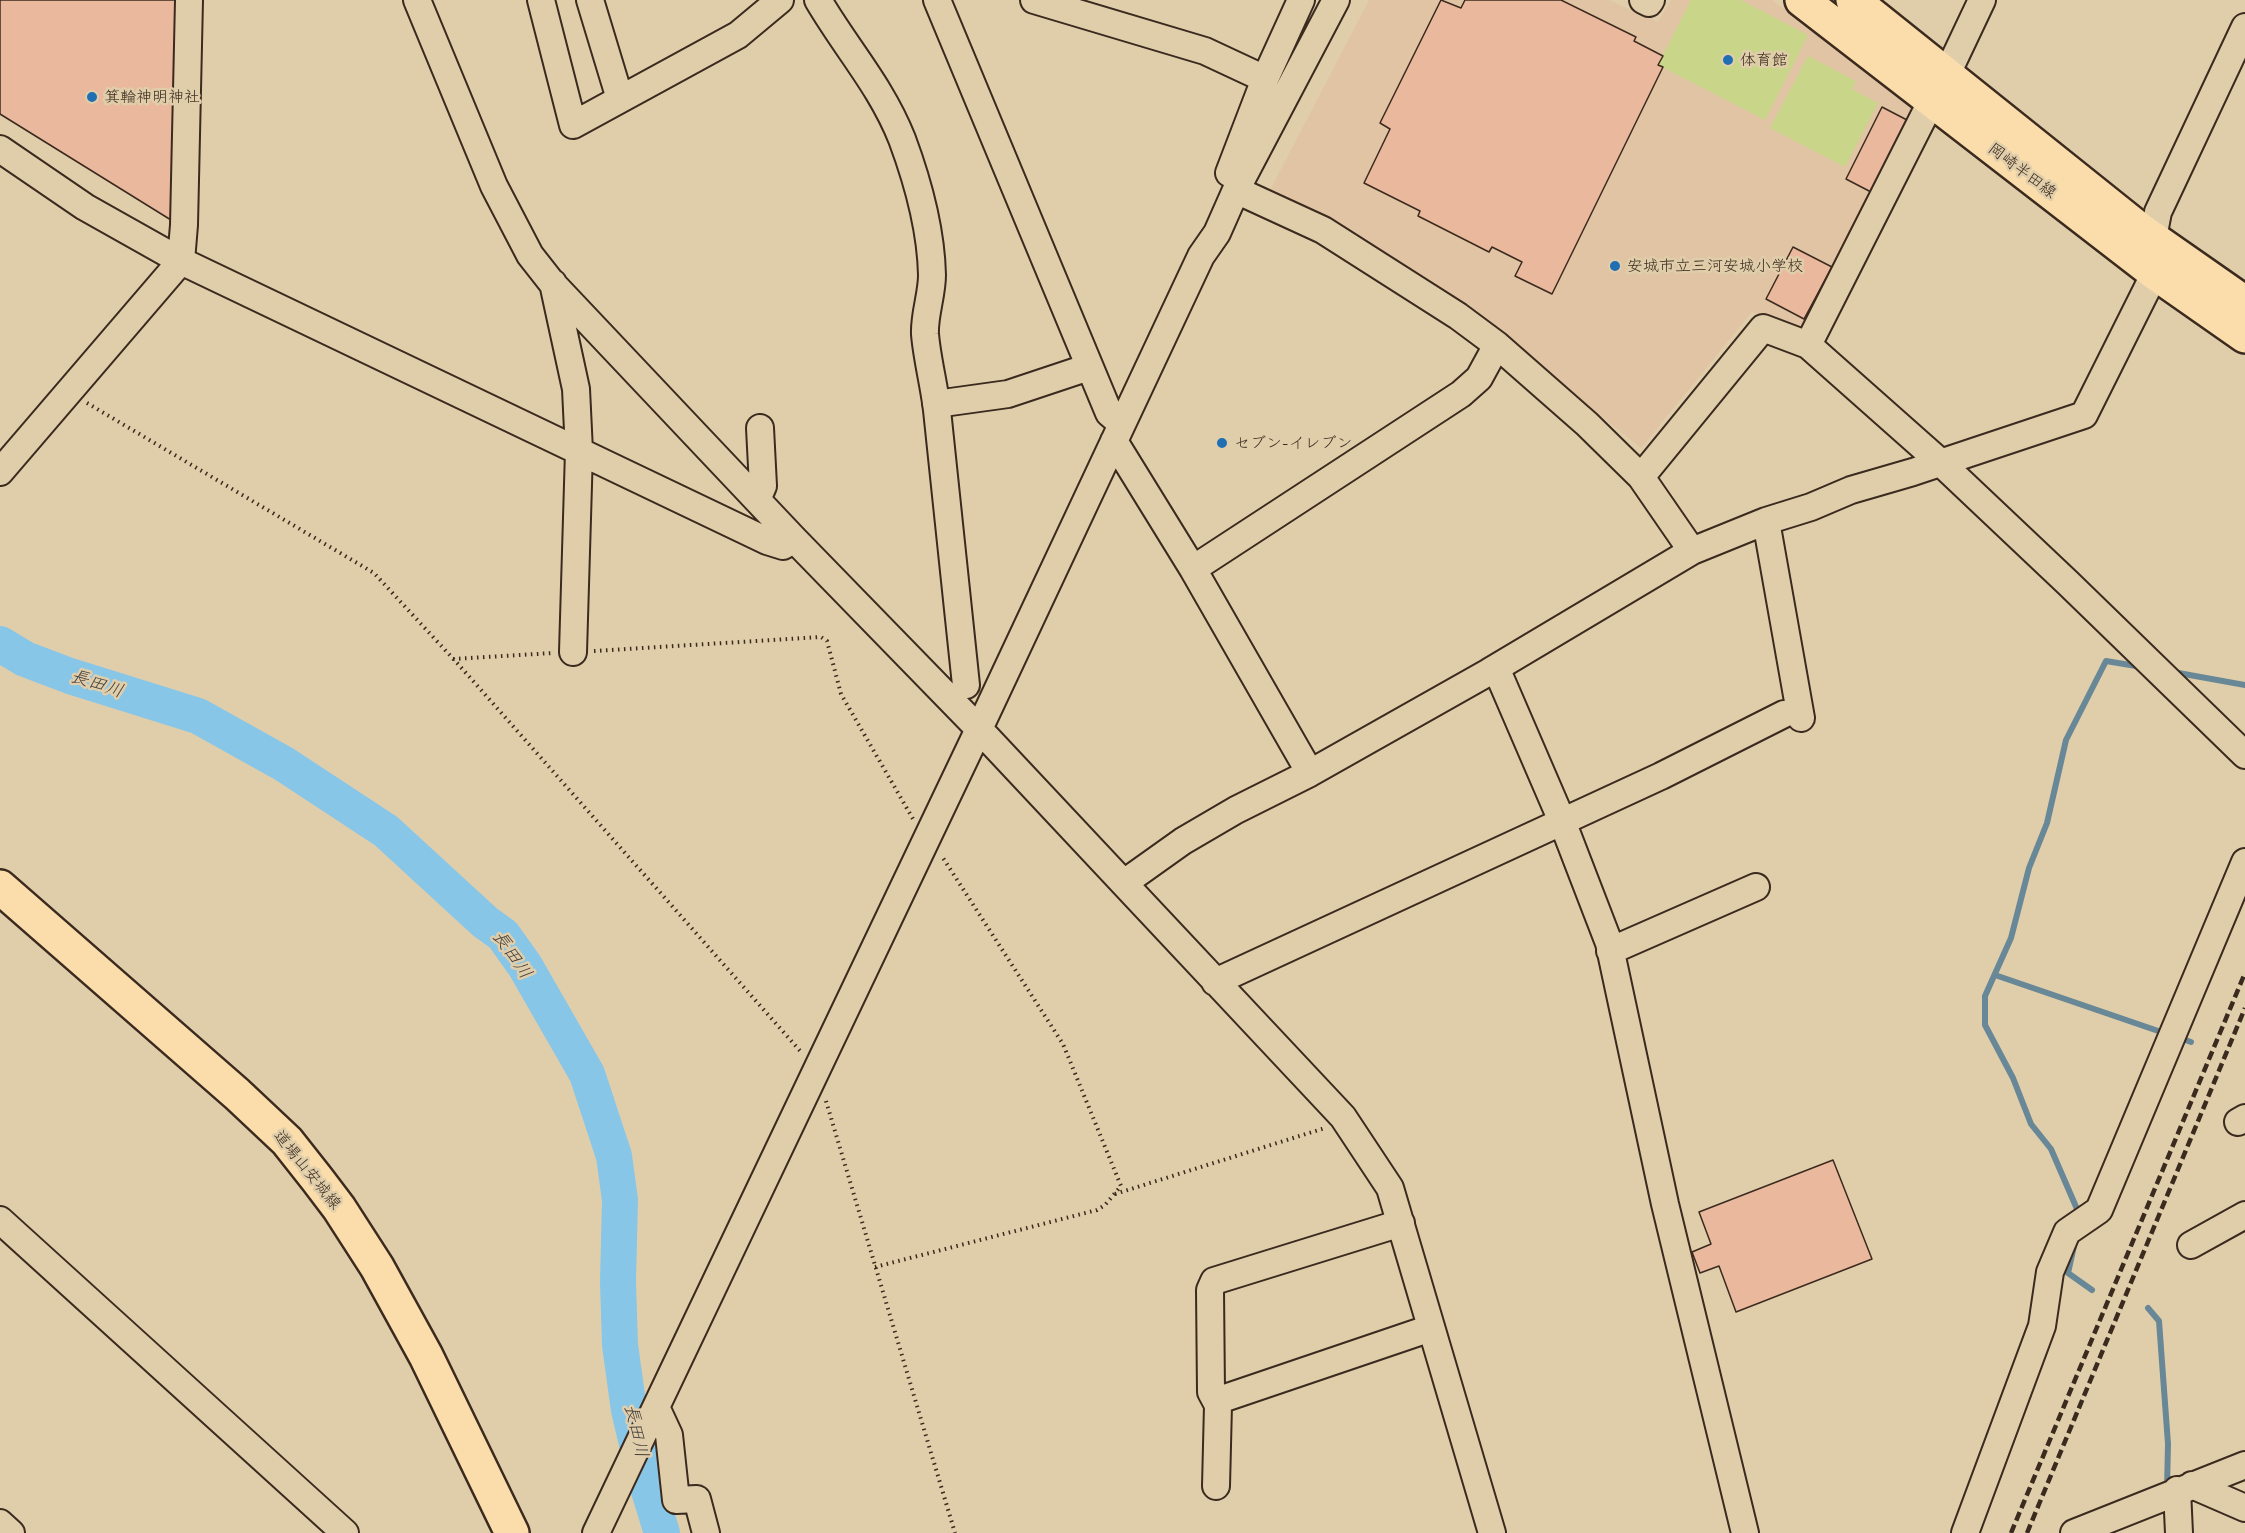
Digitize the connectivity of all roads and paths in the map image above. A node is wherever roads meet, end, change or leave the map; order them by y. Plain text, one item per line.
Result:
1 (189, 0) edge
2 (417, 0) edge
3 (541, 0) edge
4 (590, 0) edge
5 (780, 0) edge
6 (818, 0) edge
7 (937, 0) edge
8 (1034, 0) edge
9 (1301, 0) edge
10 (1336, 0) edge
11 (1643, 0) edge
12 (1651, 0) edge
13 (1802, 0) edge
14 (1853, 0) edge
15 (1982, 0) edge
16 (2245, 27) edge
17 (2245, 64) edge
18 (1265, 79) junction
19 (1939, 88) junction
20 (620, 99) junction
21 (0, 149) edge
22 (1236, 190) junction
23 (2153, 238) junction
24 (1201, 256) junction
25 (181, 261) junction
26 (2155, 273) junction
27 (552, 283) junction
28 (2245, 303) edge
29 (2245, 336) edge
30 (1497, 345) junction
31 (1808, 345) junction
32 (1089, 367) junction
33 (68, 392) junction
34 (936, 404) junction
35 (760, 428) dead end
36 (1118, 432) junction
37 (579, 451) junction
38 (1940, 462) junction
39 (0, 472) edge
40 (1641, 477) junction
41 (758, 500) junction
42 (1766, 521) junction
43 (794, 539) junction
44 (1692, 551) junction
45 (1194, 569) junction
46 (573, 652) junction
47 (453, 659) junction
48 (1496, 668) junction
49 (966, 685) dead end
50 (979, 729) junction
51 (2245, 755) edge
52 (1310, 773) junction
53 (1562, 821) junction
54 (927, 837) junction
55 (2245, 862) edge
56 (1124, 883) junction
57 (0, 886) edge
58 (1756, 887) dead end
59 (1611, 951) junction
60 (1215, 982) junction
61 (816, 1069) junction
62 (1346, 1121) junction
63 (1114, 1194) junction
64 (2245, 1215) edge
65 (0, 1220) edge
66 (1401, 1224) junction
67 (2191, 1245) dead end
68 (875, 1267) junction
69 (1431, 1328) junction
70 (1216, 1401) junction
71 (656, 1407) junction
72 (2245, 1465) edge
73 (1216, 1486) dead end
74 (2184, 1488) junction
75 (2245, 1508) edge
76 (0, 1523) edge
77 (597, 1529) edge
78 (10, 1533) edge
79 (345, 1533) edge
80 (512, 1533) edge
81 (706, 1533) edge
82 (955, 1533) edge
83 (1492, 1533) edge
84 (1745, 1533) edge
85 (1965, 1533) edge
86 (2074, 1533) edge
87 (2179, 1533) edge

1 - 25 street
2 - 27 street
3 - 20 street
4 - 20 street
5 - 20 street
6 - 34 street
7 - 32 street
8 - 18 street
9 - 18 street
10 - 22 street
11 - 12 street
13 - 19 main road, 岡崎半田線
14 - 19 main road, 岡崎半田線
15 - 19 street
16 - 23 street
17 - 23 street
18 - 24 street
19 - 23 main road, 岡崎半田線
19 - 26 main road, 岡崎半田線
19 - 31 street
21 - 25 street
22 - 24 street
22 - 30 street
23 - 28 main road, 岡崎半田線
24 - 36 street
25 - 33 street
25 - 37 street
26 - 29 main road, 岡崎半田線
26 - 38 street
27 - 37 street
27 - 41 street
30 - 40 street
30 - 45 street
31 - 38 street
31 - 40 street
32 - 34 street
32 - 36 street
33 - 39 street
33 - 47 path
34 - 49 street
35 - 41 street
36 - 45 street
36 - 50 street
37 - 43 street
37 - 46 street
38 - 42 street
38 - 51 street
40 - 44 street
41 - 43 street
42 - 44 street
42 - 53 street
43 - 50 street
44 - 48 street
45 - 52 street
46 - 47 path
46 - 54 path
47 - 61 path
48 - 52 street
48 - 53 street
50 - 54 street
50 - 56 street
52 - 56 street
53 - 59 street
53 - 60 street
54 - 61 street
54 - 63 path
55 - 85 street
56 - 60 street
57 - 80 main road, 道場山安城線
58 - 59 street
59 - 84 street
60 - 62 street
61 - 68 path
61 - 71 street
62 - 63 path
62 - 66 street
63 - 68 path
64 - 67 street
65 - 79 street
66 - 69 street
66 - 70 street
68 - 82 path
69 - 70 street
69 - 83 street
70 - 73 street
71 - 77 street
71 - 81 street
72 - 74 street
74 - 75 street
74 - 86 street
74 - 87 street
76 - 78 street

